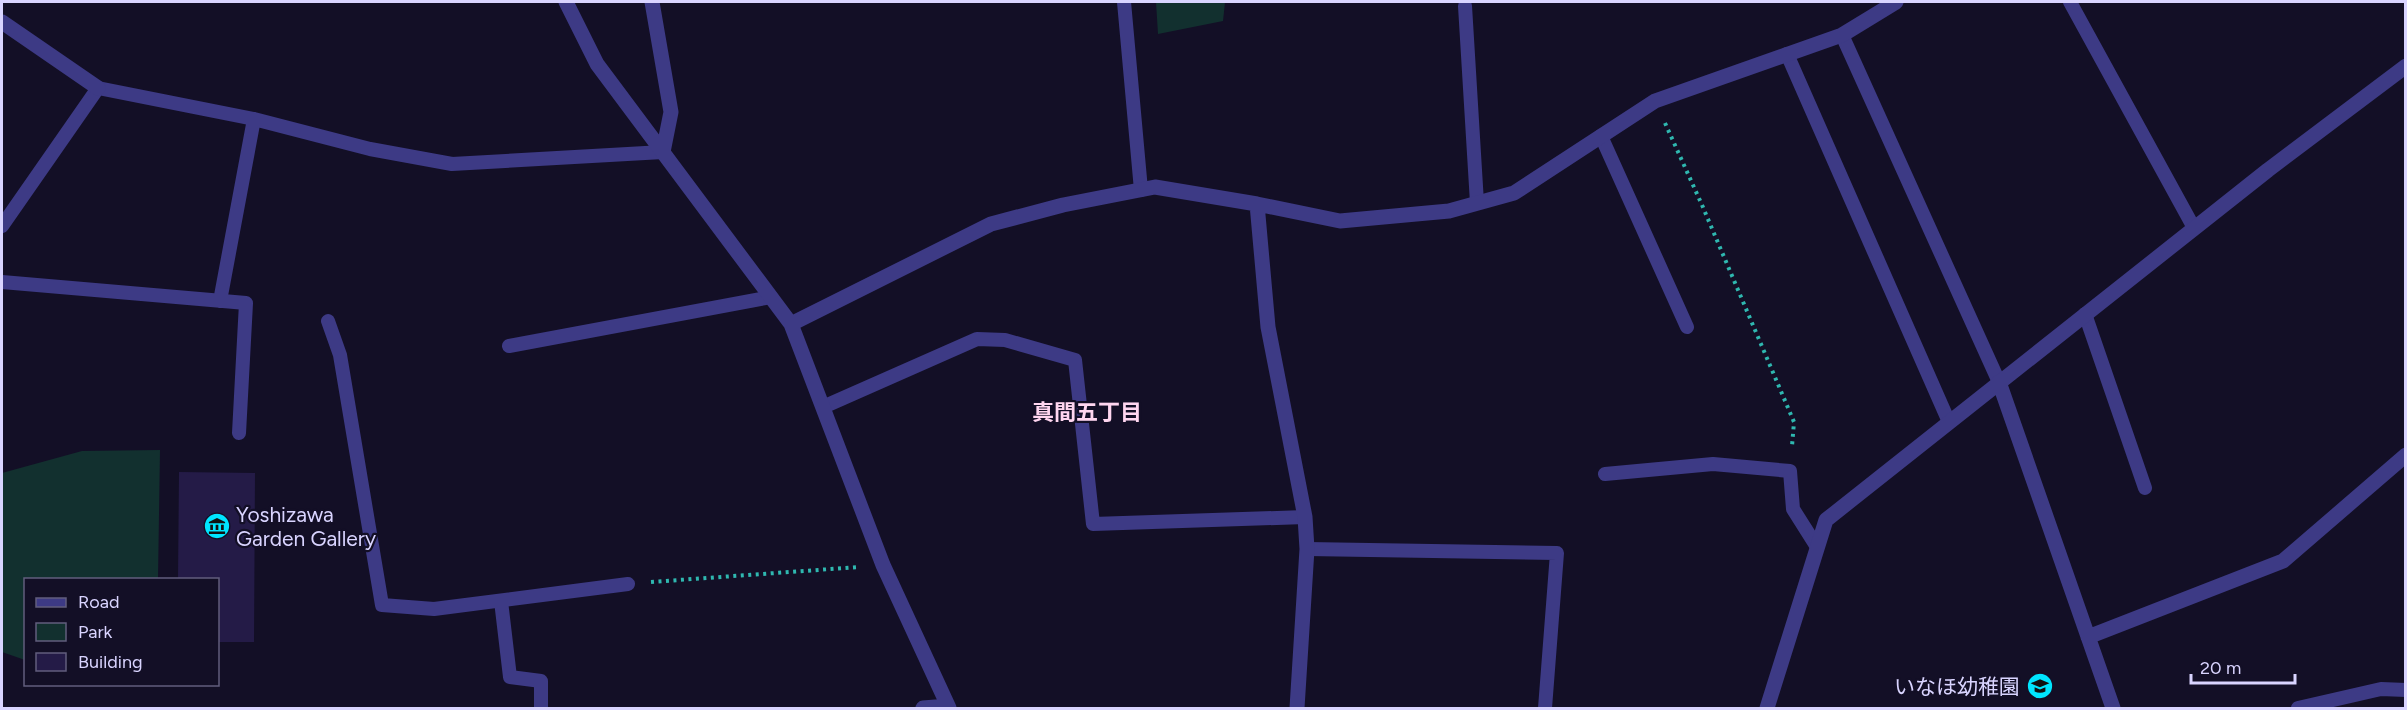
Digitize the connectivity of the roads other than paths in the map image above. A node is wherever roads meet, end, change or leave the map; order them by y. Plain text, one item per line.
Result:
1 (566, 2) edge
2 (652, 2) edge
3 (1124, 2) edge
4 (1896, 2) edge
5 (2070, 2) edge
6 (1465, 6) dead end
7 (2, 22) edge
8 (1842, 35) junction
9 (1787, 54) junction
10 (2406, 66) edge
11 (98, 88) junction
12 (254, 119) junction
13 (1601, 136) junction
14 (663, 152) junction
15 (1141, 190) junction
16 (1477, 203) junction
17 (1257, 204) junction
18 (2, 226) edge
19 (2194, 228) junction
20 (2, 282) edge
21 (771, 297) junction
22 (220, 301) junction
23 (2085, 314) junction
24 (328, 321) dead end
25 (791, 324) junction
26 (1687, 327) dead end
27 (509, 345) dead end
28 (1999, 382) junction
29 (823, 407) junction
30 (1949, 422) junction
31 (239, 433) dead end
32 (2406, 455) edge
33 (1605, 474) dead end
34 (2145, 488) dead end
35 (1305, 517) junction
36 (1817, 547) junction
37 (1307, 549) junction
38 (628, 584) road end
39 (501, 602) junction
40 (2088, 637) junction
41 (2406, 690) edge
42 (949, 707) edge
43 (541, 708) edge
44 (923, 708) edge
45 (1297, 708) edge
46 (1545, 708) edge
47 (1767, 708) edge
48 (2113, 708) edge
49 (2298, 708) edge

1 - 14 street
2 - 14 street
3 - 15 lane
4 - 8 street
5 - 19 lane
6 - 16 lane
7 - 11 street
8 - 9 street
8 - 28 lane
9 - 13 street
9 - 30 lane
10 - 19 street
11 - 12 lane
11 - 18 lane
12 - 14 lane
12 - 22 lane
13 - 16 street
13 - 26 lane
14 - 21 street
15 - 17 street
15 - 25 street
16 - 17 street
17 - 35 street
19 - 23 street
20 - 22 lane
21 - 25 street
21 - 27 lane
22 - 31 lane
23 - 28 street
23 - 34 lane
24 - 39 lane
25 - 29 street
28 - 30 street
28 - 40 street
29 - 35 lane
29 - 42 street
30 - 36 street
32 - 40 street
33 - 36 lane
35 - 37 street
36 - 47 street
37 - 45 street
37 - 46 lane
38 - 39 lane
39 - 43 lane
40 - 48 street
41 - 49 lane
42 - 44 street

